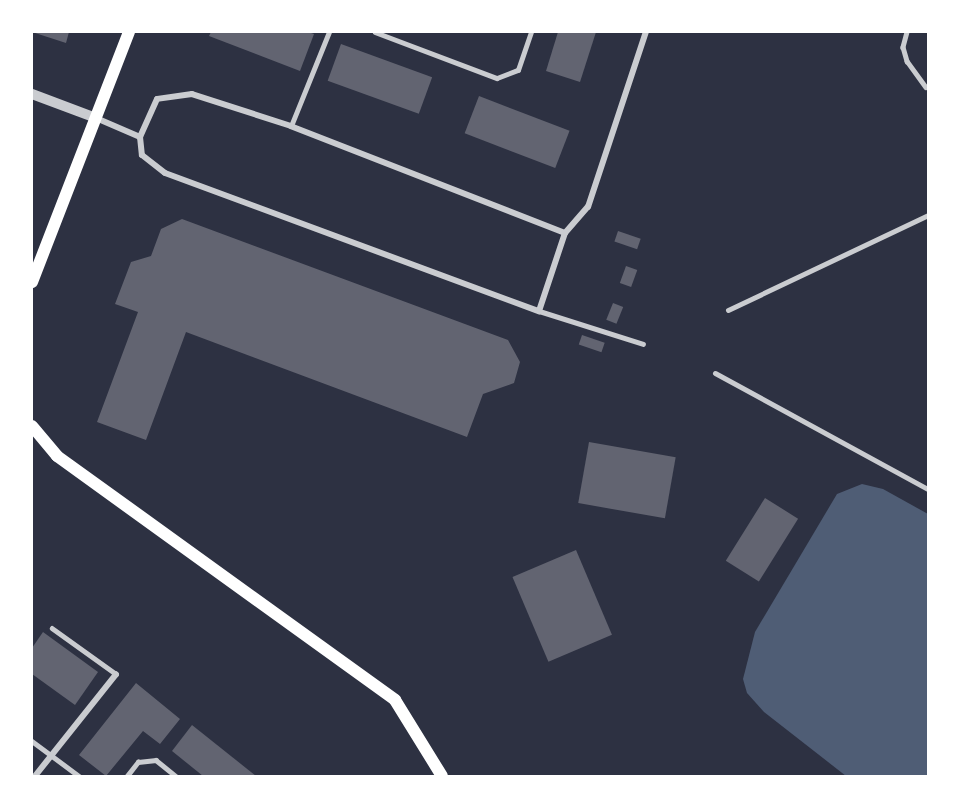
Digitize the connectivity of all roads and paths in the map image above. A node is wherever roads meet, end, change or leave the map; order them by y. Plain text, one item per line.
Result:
1 (129, 32) edge
2 (329, 32) edge
3 (375, 32) edge
4 (531, 32) edge
5 (646, 32) edge
6 (907, 32) edge
7 (926, 87) dead end
8 (32, 94) edge
9 (96, 118) junction
10 (291, 126) junction
11 (140, 137) junction
12 (928, 215) edge
13 (565, 233) junction
14 (32, 282) edge
15 (728, 310) dead end
16 (539, 311) junction
17 (643, 344) dead end
18 (715, 373) dead end
19 (32, 426) edge
20 (928, 489) edge
21 (52, 628) dead end
22 (116, 674) joint
23 (32, 741) edge
24 (51, 755) junction
25 (35, 777) edge
26 (79, 777) edge
27 (127, 777) edge
28 (176, 777) edge
29 (442, 777) edge

1 - 9 main road
2 - 10 lane
3 - 4 lane
5 - 13 street
6 - 7 lane
8 - 9 street
9 - 11 street
9 - 14 main road
10 - 11 street
10 - 13 street
11 - 16 street
12 - 15 street
13 - 16 street
16 - 17 street
18 - 20 street
19 - 29 main road
21 - 22 lane
22 - 24 street
23 - 24 lane
24 - 25 street
24 - 26 lane
27 - 28 lane

